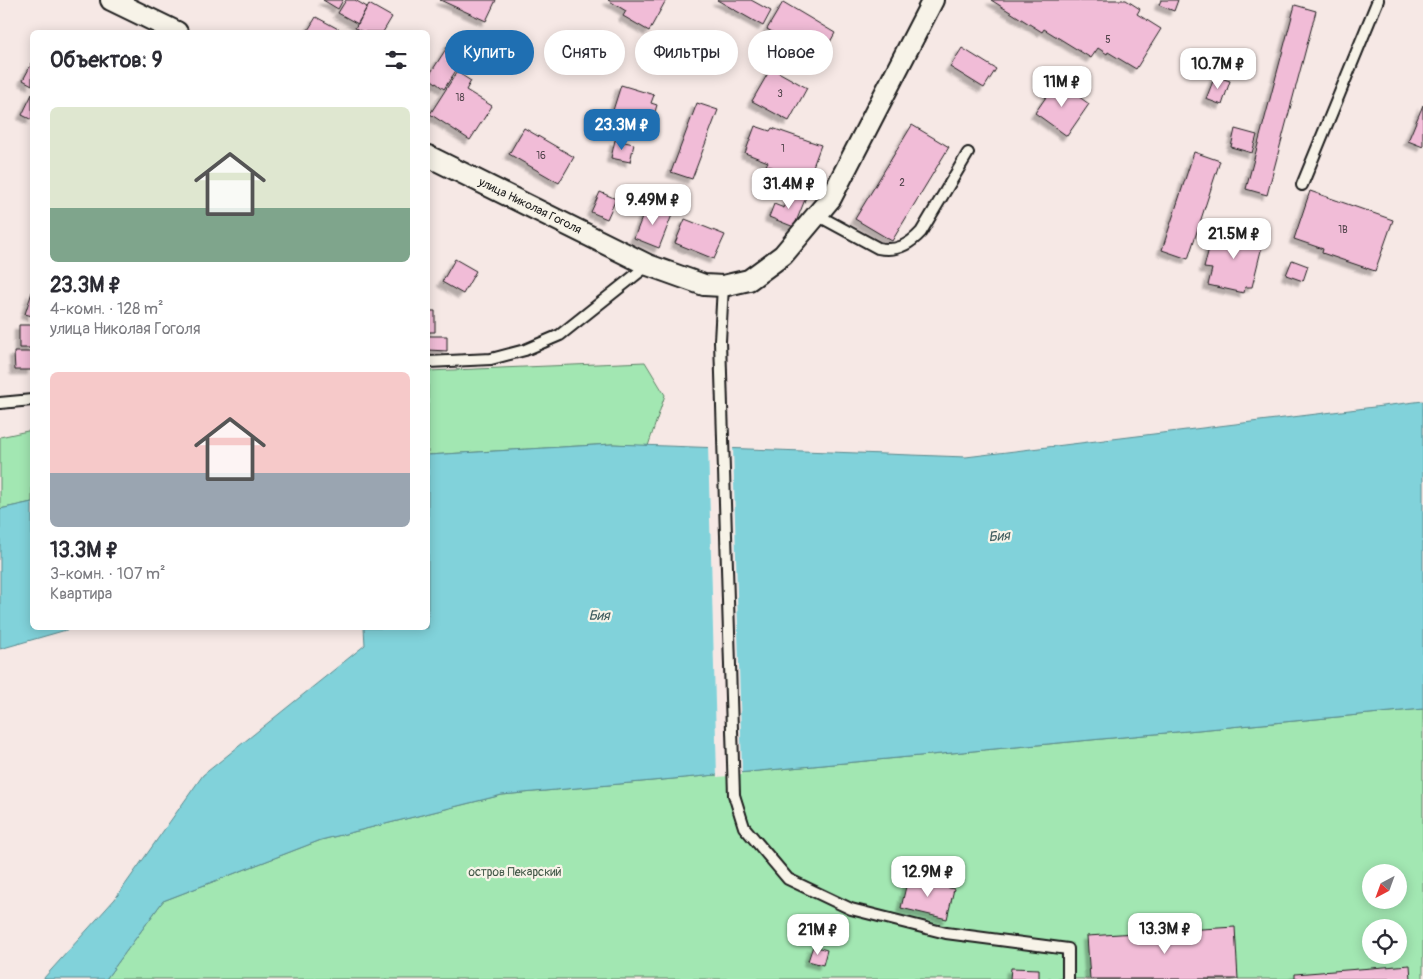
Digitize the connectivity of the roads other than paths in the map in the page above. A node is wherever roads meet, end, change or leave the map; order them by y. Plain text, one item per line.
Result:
1 (111, 0) edge
2 (933, 0) edge
3 (1378, 0) edge
4 (173, 30) edge
5 (968, 153) dead end
6 (430, 157) edge
7 (1302, 185) dead end
8 (817, 214) junction
9 (648, 265) junction
10 (724, 286) junction
11 (430, 362) edge
12 (30, 400) edge
13 (0, 403) edge
14 (1068, 979) edge

1 - 4 street
2 - 8 street, улица Николая Гоголя
3 - 7 lane
5 - 8 lane
6 - 9 street, улица Николая Гоголя
8 - 10 street, улица Николая Гоголя
9 - 10 street, улица Николая Гоголя
9 - 11 lane
10 - 14 lane
12 - 13 lane

